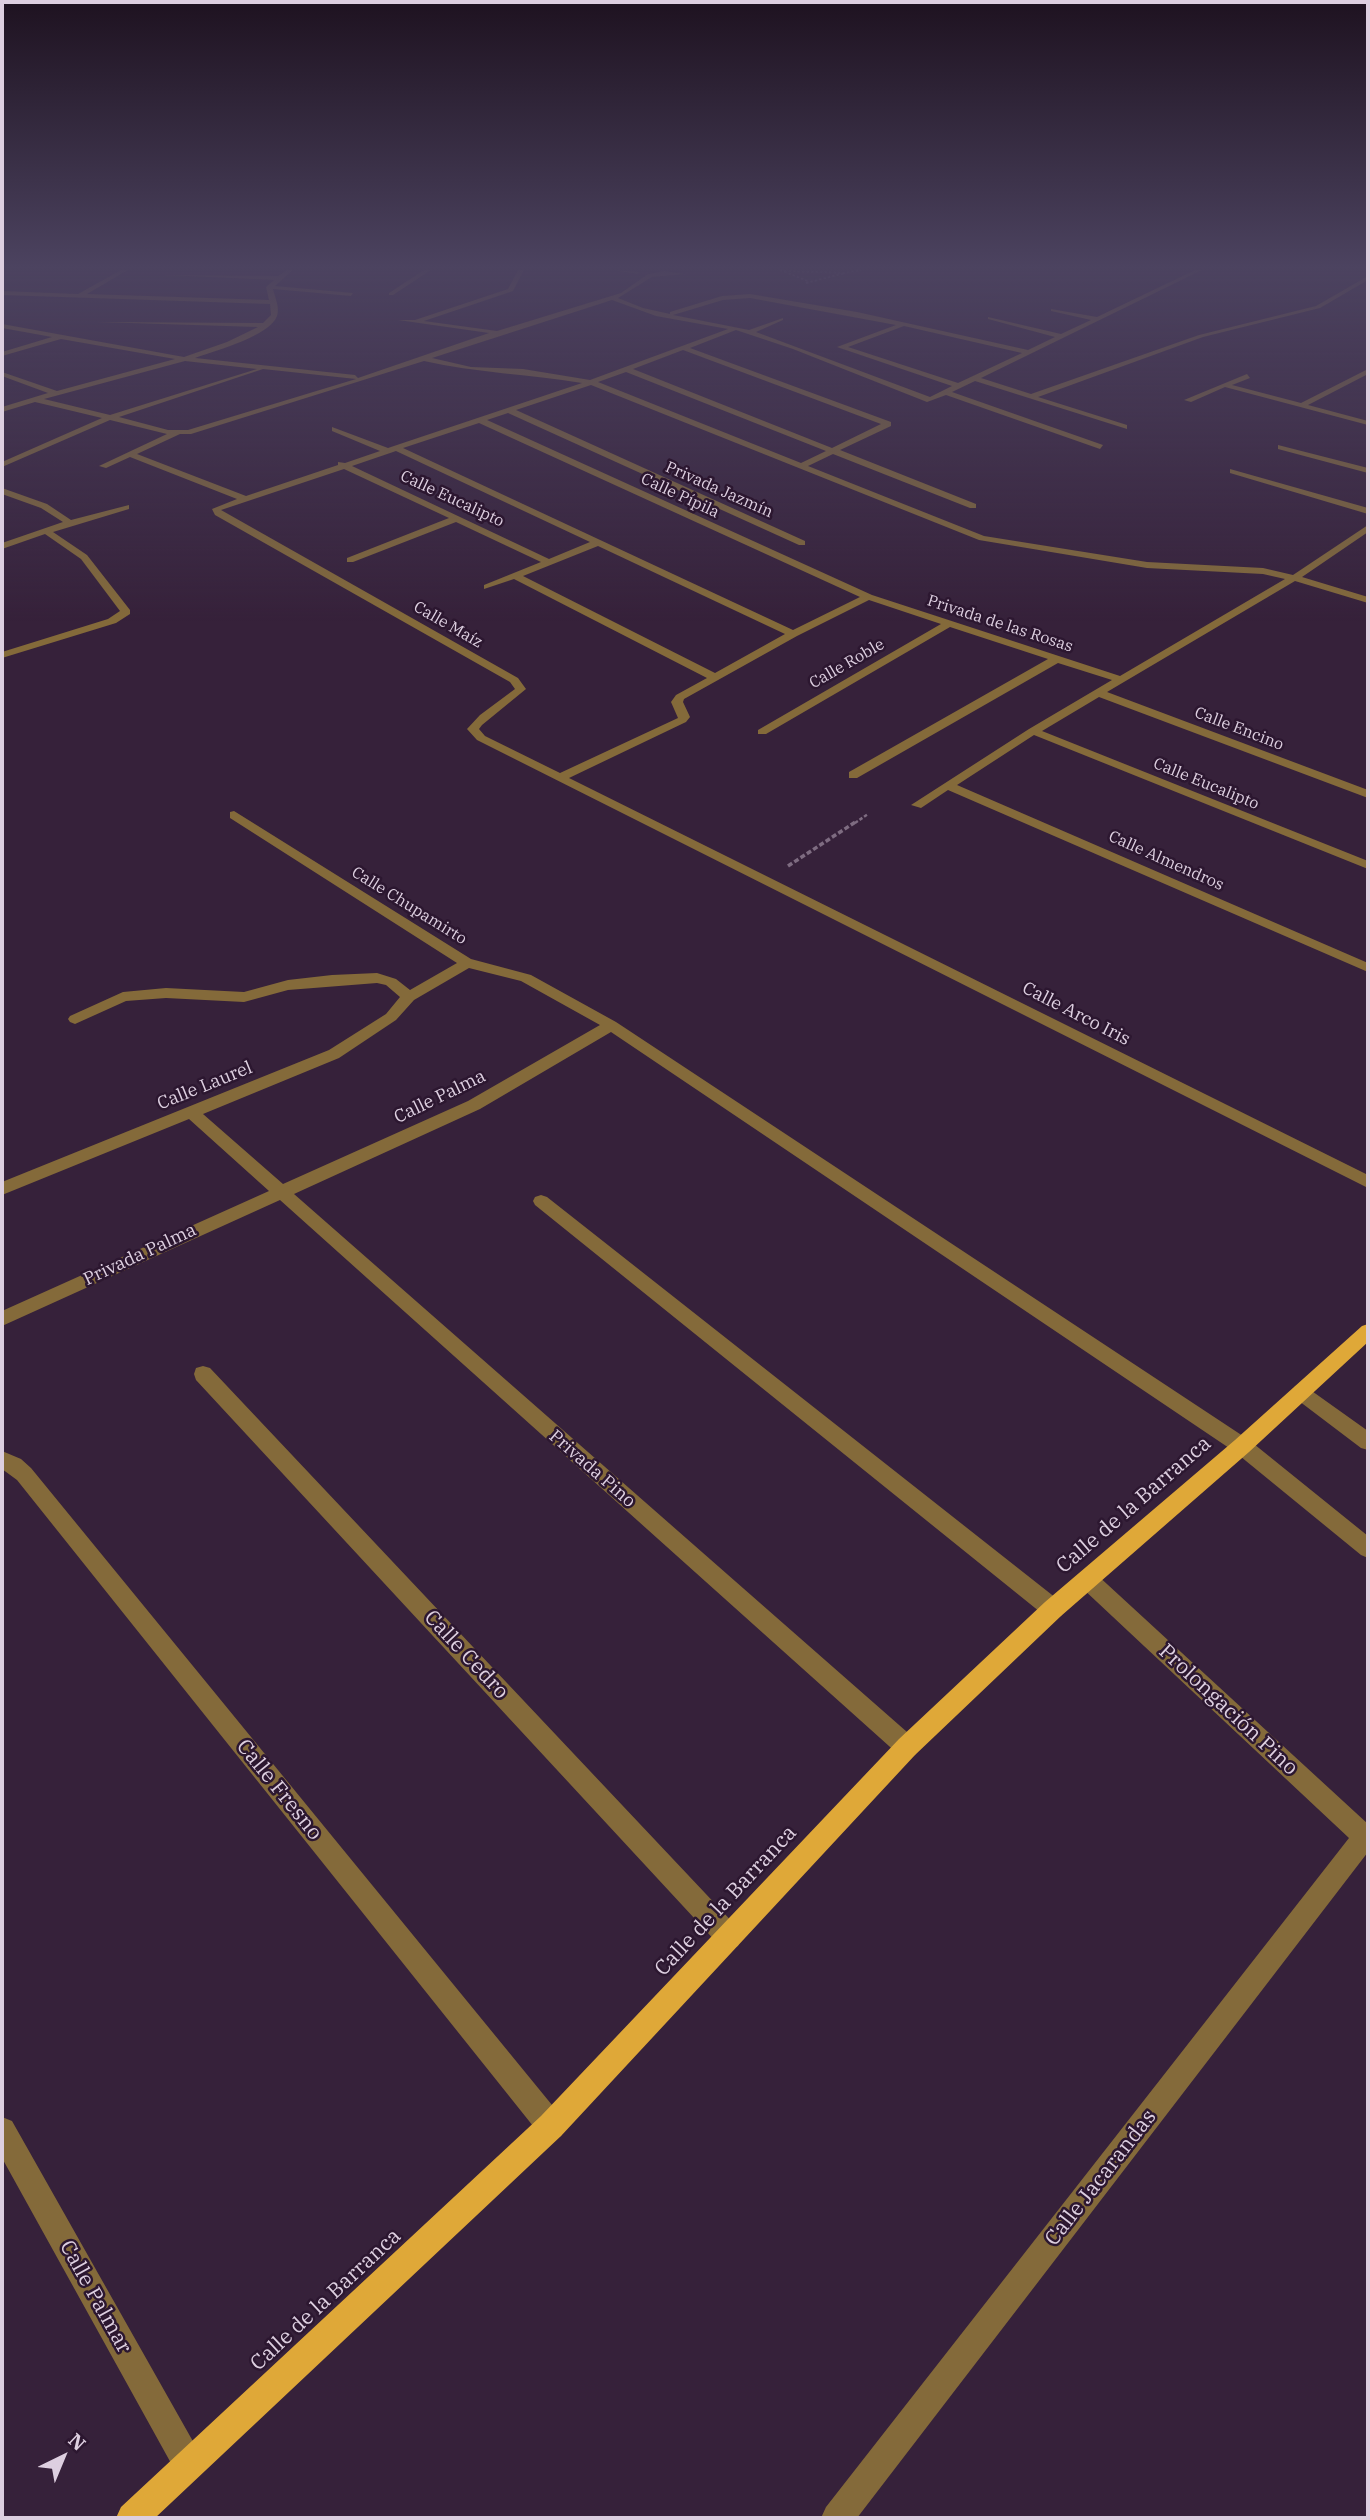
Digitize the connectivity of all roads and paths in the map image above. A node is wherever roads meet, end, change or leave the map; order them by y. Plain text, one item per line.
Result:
1 (40, 388) edge
2 (76, 388) edge
3 (205, 388) edge
4 (330, 388) edge
5 (575, 388) edge
6 (605, 388) edge
7 (674, 388) edge
8 (790, 388) edge
9 (897, 388) edge
10 (956, 388) edge
11 (1002, 388) edge
12 (1057, 388) edge
13 (1219, 388) edge
14 (1235, 388) edge
15 (1337, 388) edge
16 (55, 393) junction
17 (946, 393) junction
18 (1031, 397) junction
19 (34, 399) junction
20 (1188, 400) dead end
21 (1302, 405) junction
22 (509, 410) junction
23 (2, 411) edge
24 (106, 419) junction
25 (480, 420) junction
26 (1368, 423) edge
27 (1124, 427) dead end
28 (335, 429) dead end
29 (177, 433) junction
30 (1100, 447) dead end
31 (1281, 447) dead end
32 (390, 448) junction
33 (833, 449) junction
34 (130, 454) junction
35 (341, 464) junction
36 (2, 465) edge
37 (803, 465) junction
38 (103, 466) dead end
39 (1233, 471) dead end
40 (1368, 471) edge
41 (2, 491) edge
42 (243, 498) junction
43 (973, 506) dead end
44 (126, 507) dead end
45 (1368, 511) edge
46 (455, 519) junction
47 (70, 523) junction
48 (1368, 528) edge
49 (46, 531) junction
50 (1355, 537) junction
51 (1368, 541) edge
52 (597, 543) junction
53 (802, 543) dead end
54 (2, 546) edge
55 (350, 560) dead end
56 (548, 562) junction
57 (515, 576) junction
58 (1296, 578) junction
59 (486, 587) dead end
60 (868, 597) junction
61 (1368, 600) edge
62 (948, 624) junction
63 (793, 634) junction
64 (2, 655) edge
65 (1057, 659) junction
66 (714, 677) junction
67 (1122, 680) junction
68 (1099, 693) junction
69 (1033, 731) junction
70 (762, 732) dead end
71 (853, 775) dead end
72 (561, 777) junction
73 (949, 786) junction
74 (1368, 794) edge
75 (917, 805) dead end
76 (868, 814) dead end
77 (234, 815) dead end
78 (1368, 865) edge
79 (767, 880) junction
80 (467, 963) junction
81 (1368, 968) edge
82 (409, 997) junction
83 (75, 1019) dead end
84 (611, 1025) junction
85 (191, 1112) junction
86 (1368, 1182) edge
87 (2, 1189) edge
88 (278, 1192) junction
89 (541, 1200) dead end
90 (2, 1319) edge
91 (1368, 1331) edge
92 (203, 1374) dead end
93 (1302, 1392) junction
94 (1368, 1441) edge
95 (1242, 1446) junction
96 (2, 1460) edge
97 (1368, 1548) edge
98 (1087, 1580) junction
99 (1053, 1609) junction
100 (906, 1747) junction
101 (1367, 1839) edge
102 (729, 1937) junction
103 (551, 2126) junction
104 (2, 2131) edge
105 (188, 2463) junction
106 (132, 2518) edge
107 (837, 2518) edge

1 - 16 street
2 - 16 street
3 - 24 street
4 - 29 street
5 - 22 street
6 - 37 street
7 - 33 street
8 - 33 street
9 - 17 street
10 - 17 street
11 - 18 street
12 - 18 street
13 - 20 street
14 - 21 street
15 - 21 street
16 - 19 street
17 - 30 street
18 - 27 street
19 - 23 street
19 - 24 street
21 - 26 street
22 - 25 street
22 - 53 street, Privada Jazmín
24 - 29 street
24 - 36 street
25 - 32 street
25 - 60 street, Calle Pípila
28 - 32 street
29 - 34 street
31 - 40 street
32 - 35 street
32 - 52 street
33 - 37 street
33 - 43 street
34 - 38 street
34 - 42 street
35 - 42 street
35 - 46 street, Calle Eucalipto
37 - 58 street
39 - 45 street
41 - 47 street
42 - 72 street, Calle Maíz
44 - 47 street
46 - 55 street
46 - 56 street, Calle Eucalipto
47 - 49 street
48 - 50 street
49 - 54 street
49 - 64 street
50 - 51 street
50 - 58 street
52 - 56 street
52 - 63 street
56 - 57 street
57 - 59 street
57 - 66 street
58 - 61 street
58 - 67 street
60 - 62 street, Privada de las Rosas
60 - 63 street
62 - 65 street, Privada de las Rosas
62 - 70 street, Calle Roble
63 - 66 street
65 - 67 street, Privada de las Rosas
65 - 71 street
66 - 72 street
67 - 68 street
68 - 69 street
68 - 74 street, Calle Encino
69 - 73 street
69 - 78 street, Calle Eucalipto
72 - 79 street, Calle Arco Iris
73 - 75 street
73 - 81 street, Calle Almendros
76 - 79 path
77 - 80 street, Calle Chupamirto
79 - 86 street, Calle Arco Iris
80 - 82 street, Calle Laurel
80 - 84 street, Calle Chupamirto
82 - 83 street
82 - 85 street, Calle Laurel
84 - 88 street, Calle Palma
84 - 95 street, Calle Chupamirto
85 - 87 street, Calle Laurel
85 - 88 street, Privada Pino
88 - 90 street, Privada Palma
88 - 100 street, Privada Pino
89 - 99 street
91 - 93 main road, Calle de la Barranca
92 - 102 street, Calle Cedro
93 - 94 street
93 - 95 main road, Calle de la Barranca
95 - 97 street, Calle Chupamirto
95 - 98 main road, Calle de la Barranca
96 - 103 street, Calle Fresno
98 - 99 main road, Calle de la Barranca
98 - 101 street, Prolongación Pino
99 - 100 main road, Calle de la Barranca
100 - 102 main road, Calle de la Barranca
101 - 107 street, Calle Jacarandas
102 - 103 main road, Calle de la Barranca
103 - 105 main road, Calle de la Barranca
104 - 105 street, Calle Palmar
105 - 106 main road, Calle de la Barranca

